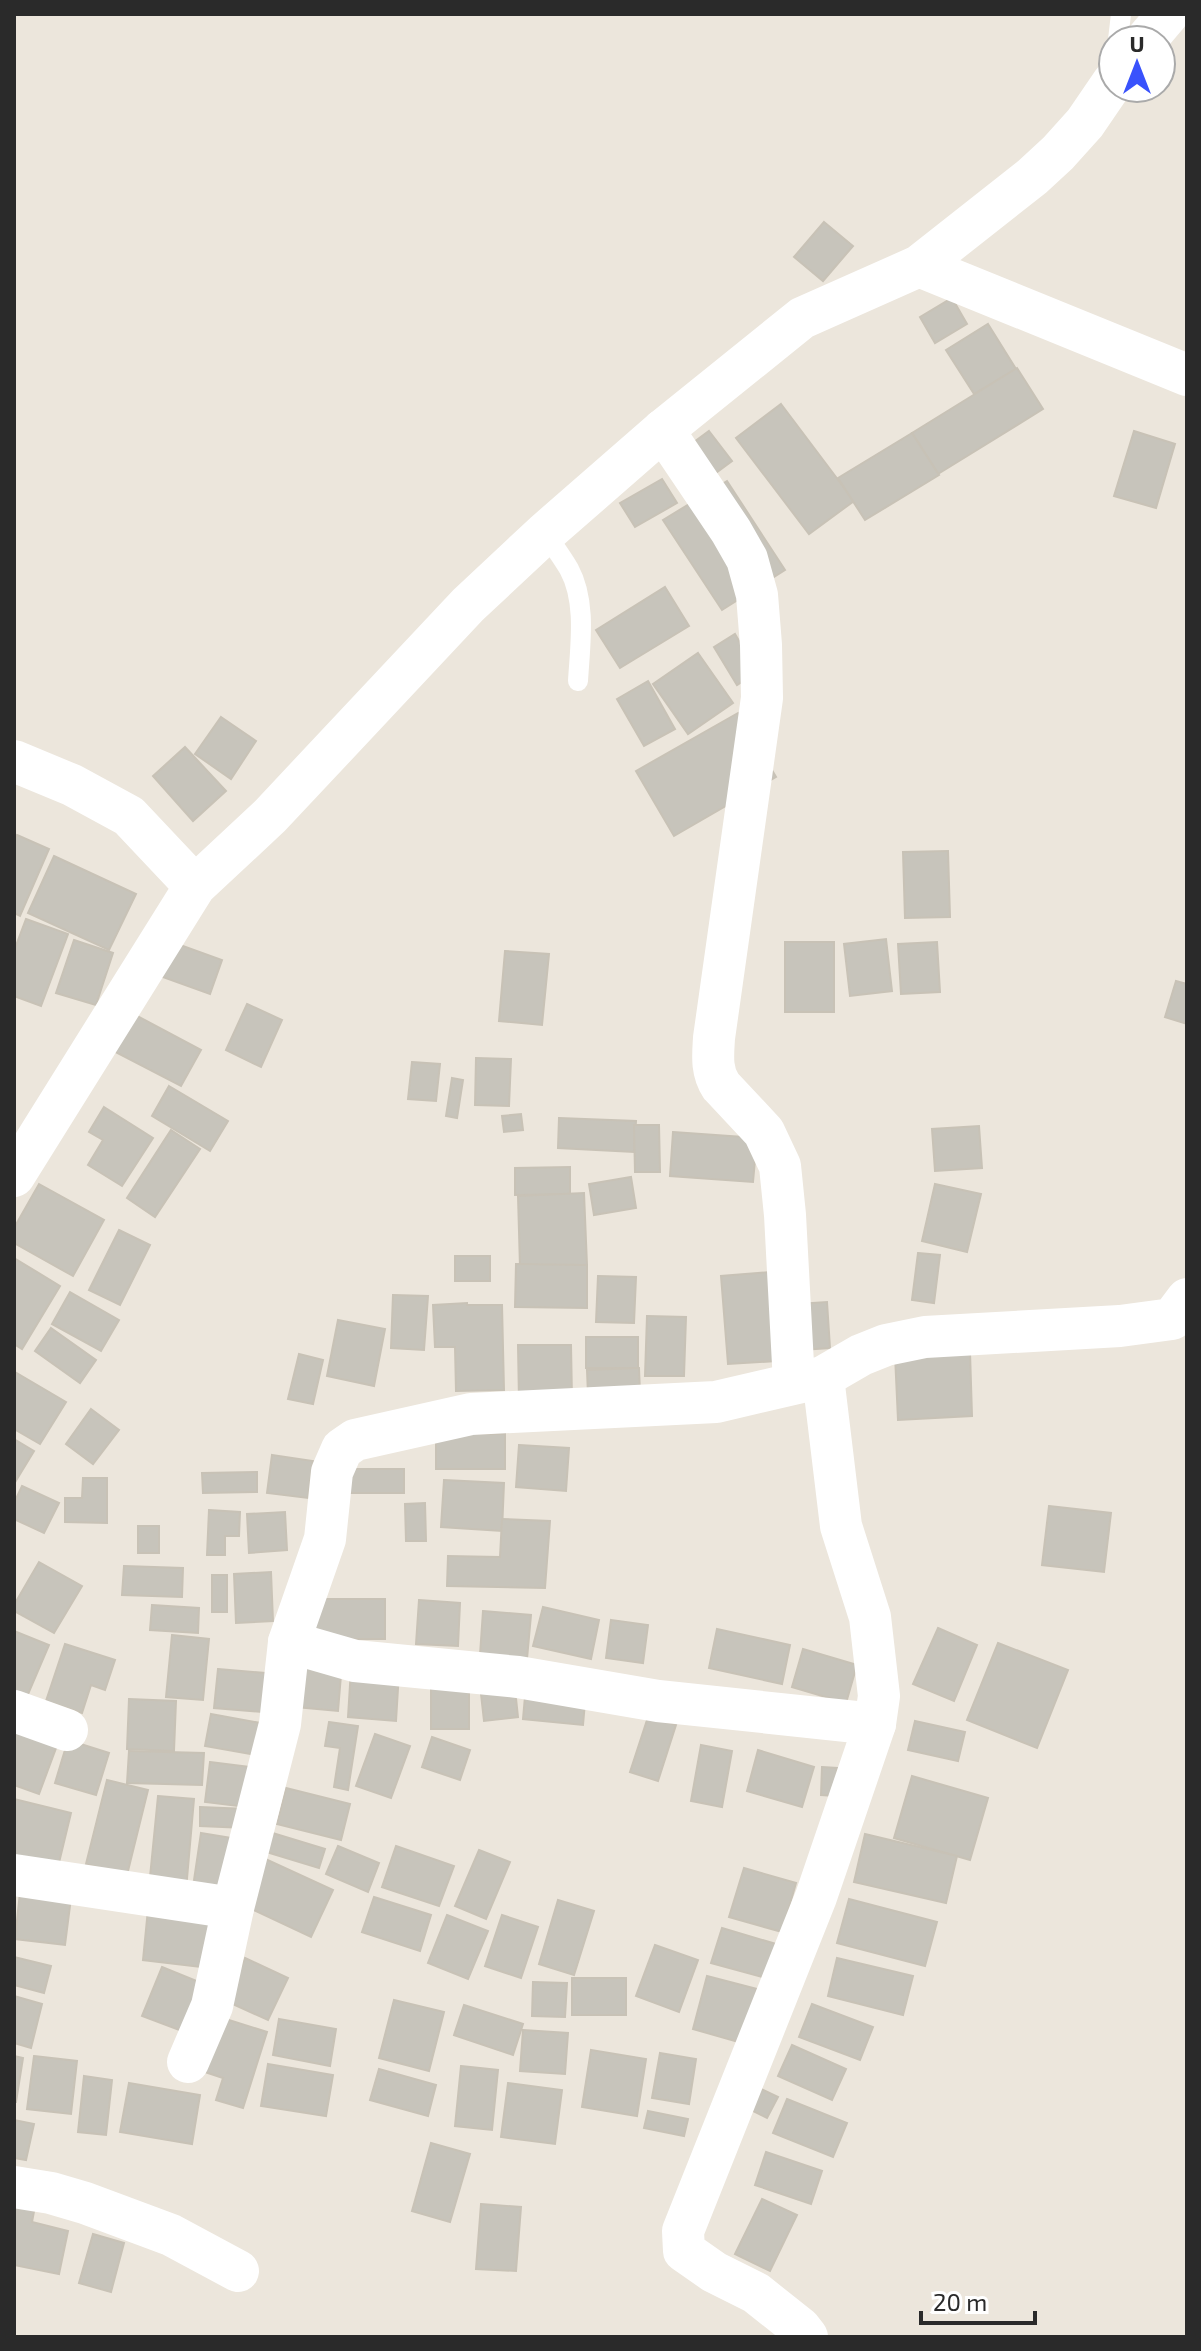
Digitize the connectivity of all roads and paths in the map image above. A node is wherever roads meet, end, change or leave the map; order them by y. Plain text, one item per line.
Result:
1 (1097, 103) edge
2 (919, 266) junction
3 (1187, 375) edge
4 (663, 430) junction
5 (545, 533) junction
6 (578, 681) dead end
7 (14, 761) edge
8 (195, 886) junction
9 (14, 1176) edge
10 (1182, 1312) edge
11 (808, 1380) junction
12 (289, 1642) junction
13 (14, 1711) edge
14 (875, 1724) junction
15 (67, 1730) dead end
16 (14, 1875) edge
17 (233, 1908) junction
18 (188, 2062) dead end
19 (14, 2187) edge
20 (238, 2271) dead end
21 (807, 2337) edge

1 - 2 street
2 - 3 street
2 - 4 street
4 - 5 street
4 - 11 street
5 - 6 lane
5 - 8 street
7 - 8 street
8 - 9 street
10 - 11 street
11 - 12 street
11 - 14 street
12 - 14 street
12 - 17 street
13 - 15 street
14 - 21 street
16 - 17 street
17 - 18 street
19 - 20 street

